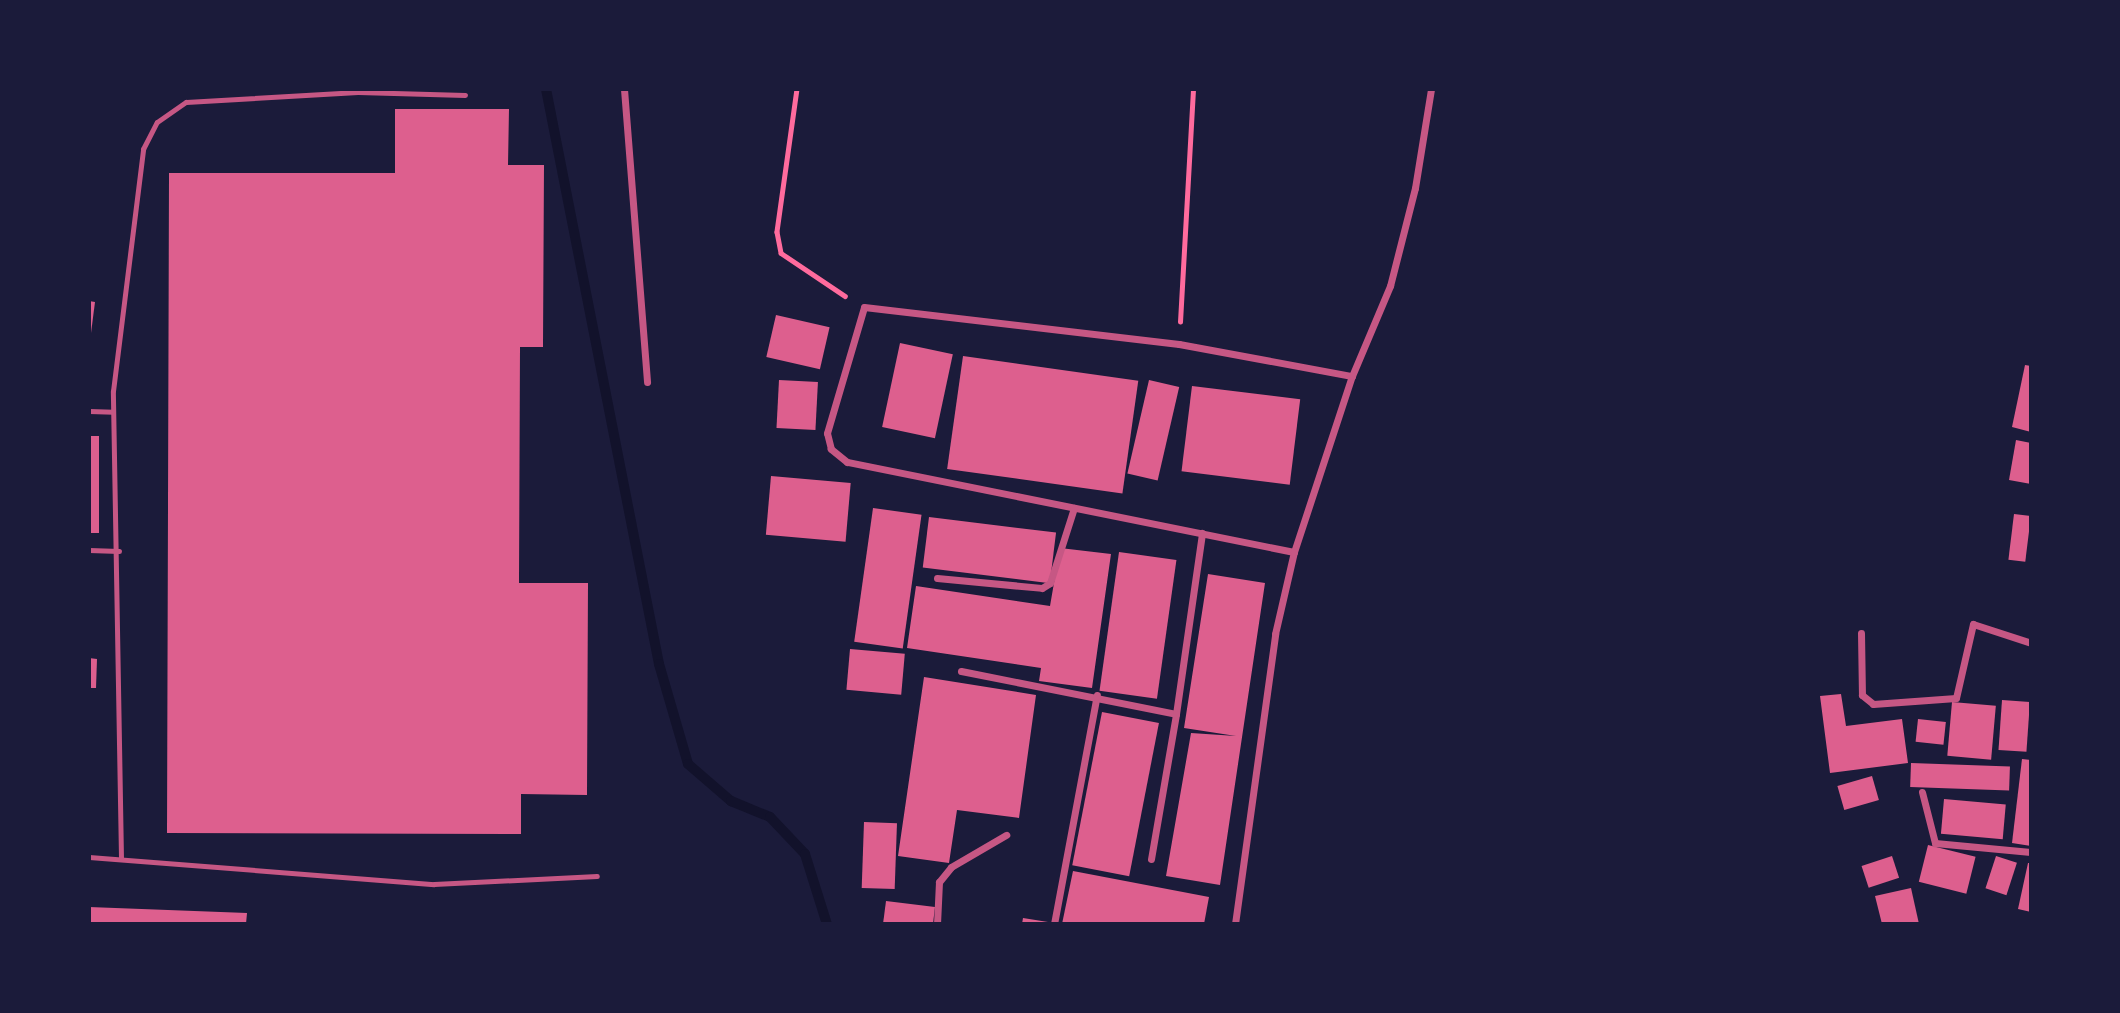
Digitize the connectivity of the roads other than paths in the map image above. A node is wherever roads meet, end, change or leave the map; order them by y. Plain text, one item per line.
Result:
1 (624, 89) edge
2 (1431, 89) edge
3 (465, 95) dead end
4 (1352, 376) junction
5 (647, 382) dead end
6 (89, 411) edge
7 (113, 412) junction
8 (1074, 508) junction
9 (1202, 533) junction
10 (89, 550) edge
11 (119, 551) junction
12 (1294, 552) junction
13 (937, 578) dead end
14 (1861, 633) dead end
15 (2031, 643) edge
16 (961, 671) dead end
17 (1097, 695) junction
18 (1176, 714) junction
19 (1923, 793) dead end
20 (1006, 835) dead end
21 (2031, 852) edge
22 (89, 857) edge
23 (121, 858) junction
24 (1151, 859) dead end
25 (597, 876) dead end
26 (937, 924) edge
27 (1054, 924) edge
28 (1235, 924) edge

1 - 5 street
2 - 4 street
3 - 7 lane
4 - 8 street
4 - 12 street
6 - 7 lane
7 - 11 lane
8 - 9 street
8 - 13 street
9 - 12 street
9 - 18 street
10 - 11 lane
11 - 23 lane
12 - 28 street
14 - 15 street
16 - 17 street
17 - 18 street
17 - 27 street
18 - 24 street
19 - 21 street
20 - 26 street
22 - 23 lane
23 - 25 lane

